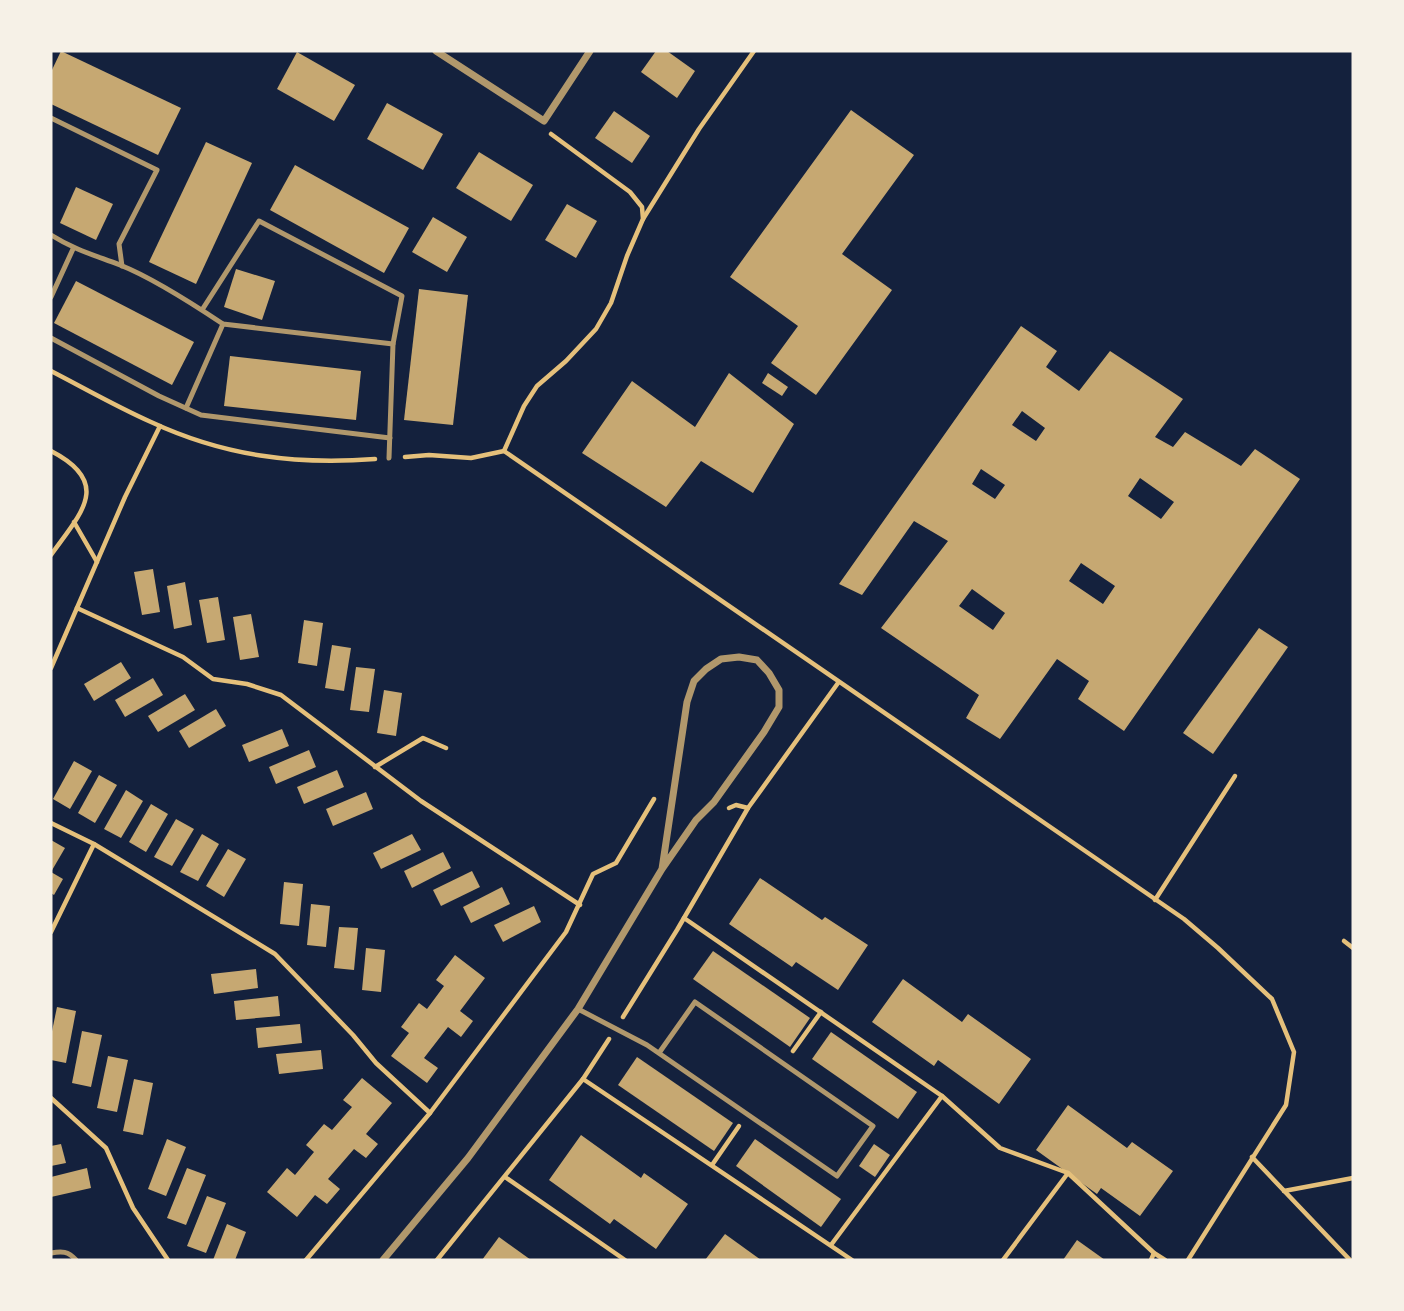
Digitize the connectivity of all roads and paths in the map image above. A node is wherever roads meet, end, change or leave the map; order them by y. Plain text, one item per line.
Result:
1 (436, 51) edge
2 (590, 51) edge
3 (754, 51) edge
4 (51, 118) edge
5 (544, 121) junction
6 (643, 219) junction
7 (51, 235) edge
8 (73, 249) junction
9 (122, 266) junction
10 (51, 296) edge
11 (202, 310) junction
12 (223, 324) junction
13 (51, 338) edge
14 (393, 344) junction
15 (51, 371) edge
16 (186, 408) junction
17 (159, 426) junction
18 (390, 438) junction
19 (51, 451) edge
20 (504, 451) junction
21 (389, 458) junction
22 (75, 522) junction
23 (51, 555) edge
24 (97, 562) junction
25 (77, 608) junction
26 (51, 668) edge
27 (838, 682) junction
28 (446, 748) dead end
29 (375, 767) junction
30 (1236, 776) dead end
31 (51, 823) edge
32 (94, 844) junction
33 (662, 869) junction
34 (593, 874) dead end
35 (1155, 900) junction
36 (580, 905) junction
37 (684, 918) junction
38 (51, 932) edge
39 (1344, 941) dead end
40 (1353, 948) edge
41 (578, 1009) junction
42 (821, 1012) junction
43 (615, 1029) junction
44 (659, 1053) junction
45 (783, 1064) junction
46 (583, 1079) junction
47 (942, 1096) junction
48 (51, 1098) edge
49 (430, 1114) junction
50 (747, 1114) junction
51 (1252, 1157) junction
52 (711, 1165) junction
53 (1068, 1173) junction
54 (505, 1177) junction
55 (1353, 1178) edge
56 (1283, 1191) junction
57 (831, 1245) junction
58 (51, 1253) edge
59 (1154, 1253) junction
60 (76, 1260) edge
61 (168, 1260) edge
62 (306, 1260) edge
63 (383, 1260) edge
64 (437, 1260) edge
65 (625, 1260) edge
66 (852, 1260) edge
67 (1003, 1260) edge
68 (1151, 1260) edge
69 (1165, 1260) edge
70 (1188, 1260) edge
71 (1350, 1260) edge

1 - 5 street
2 - 5 street
3 - 6 path
4 - 9 lane
5 - 6 path
6 - 20 path
7 - 8 lane
8 - 9 lane
8 - 10 lane
9 - 11 lane
11 - 12 lane
11 - 14 lane
12 - 14 lane
12 - 16 lane
13 - 16 lane
14 - 18 lane
15 - 17 path
16 - 18 lane
17 - 21 path
17 - 24 path
18 - 21 lane
19 - 22 path
20 - 21 path
20 - 27 path
22 - 23 path
22 - 24 path
24 - 25 path
25 - 26 path
25 - 29 path
27 - 35 path
27 - 37 path
28 - 29 path
29 - 36 path
30 - 35 path
31 - 32 path
32 - 38 path
32 - 49 path
33 - 33 street
33 - 41 street
34 - 36 path
35 - 51 path
36 - 49 path
37 - 42 path
37 - 43 path
39 - 40 path
41 - 43 lane
41 - 63 street
42 - 45 path
42 - 47 path
43 - 44 lane
43 - 46 path
44 - 45 lane
44 - 50 lane
45 - 50 lane
46 - 52 path
46 - 54 path
47 - 53 path
47 - 57 path
48 - 61 path
49 - 62 path
50 - 52 path
51 - 56 path
51 - 70 path
52 - 57 path
53 - 59 path
53 - 67 path
54 - 64 path
54 - 65 path
55 - 56 path
56 - 71 path
57 - 66 path
58 - 60 lane
59 - 68 path
59 - 69 path

